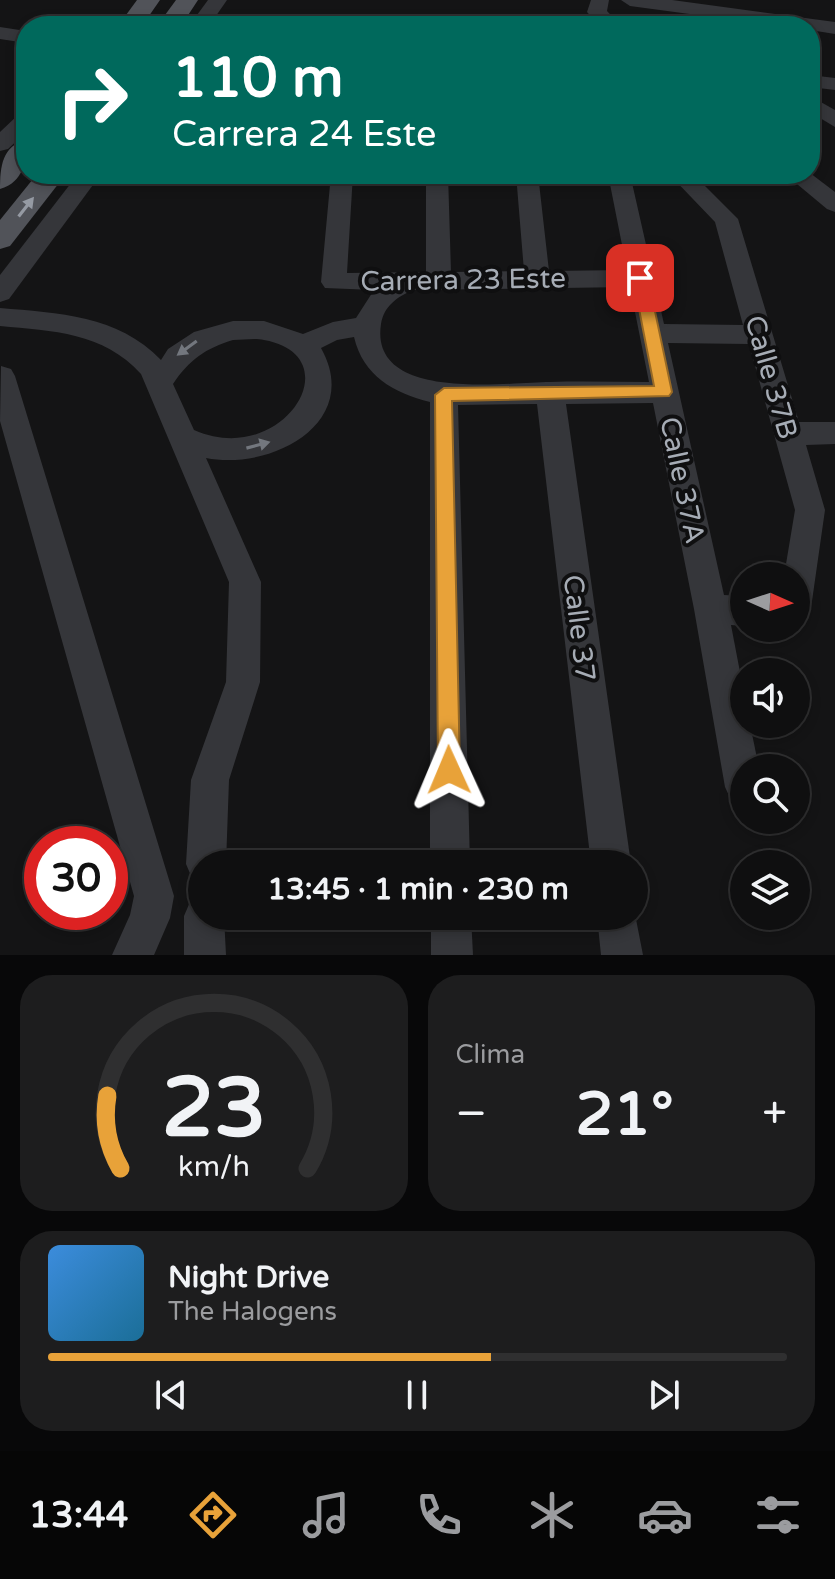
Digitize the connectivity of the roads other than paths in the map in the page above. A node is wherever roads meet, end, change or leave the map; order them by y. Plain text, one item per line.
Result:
1 (630, 0) edge
2 (683, 4) edge
3 (773, 15) edge
4 (16, 142) edge
5 (7, 161) edge
6 (44, 184) edge
7 (82, 184) edge
8 (341, 184) edge
9 (436, 184) edge
10 (528, 184) edge
11 (621, 184) edge
12 (690, 184) edge
13 (809, 184) edge
14 (835, 204) edge
15 (0, 239) edge
16 (537, 277) junction
17 (640, 278) junction
18 (426, 279) junction
19 (0, 293) edge
20 (0, 317) edge
21 (367, 327) junction
22 (653, 333) junction
23 (761, 335) junction
24 (303, 347) junction
25 (1, 376) edge
26 (159, 384) junction
27 (430, 392) junction
28 (550, 392) junction
29 (663, 392) junction
30 (835, 433) edge
31 (788, 434) junction
32 (183, 438) junction
33 (802, 562) edge
34 (711, 609) junction
35 (730, 610) edge
36 (738, 754) edge
37 (207, 850) edge
38 (449, 850) edge
39 (609, 850) edge
40 (204, 930) edge
41 (451, 930) edge
42 (619, 930) edge
43 (133, 955) edge
44 (205, 955) edge
45 (452, 955) edge
46 (622, 955) edge

1 - 2 street
2 - 3 street
4 - 5 street
15 -> 6 main road
7 - 19 street
8 - 18 street, Carrera 23 Este
9 - 18 street
10 - 16 street
11 - 17 street, Calle 37A
12 - 23 street, Calle 37B
13 - 14 street
16 - 17 street, Carrera 23 Este
16 - 18 street, Carrera 23 Este
17 - 22 street, Calle 37A
18 - 21 street
20 - 26 street
21 - 24 street
21 - 27 street
22 - 23 street
22 - 29 street, Calle 37A
23 - 31 street, Calle 37B
24 -> 26 street
32 -> 24 street
25 - 43 street
26 - 32 street
27 - 28 street
27 - 38 street
28 - 29 street
28 - 39 street, Calle 37
29 - 34 street, Calle 37A
30 - 31 street
31 - 33 street, Calle 37B
32 - 37 street
34 - 35 street
34 - 36 street, Calle 37A
40 - 44 street
41 - 45 street
42 - 46 street

